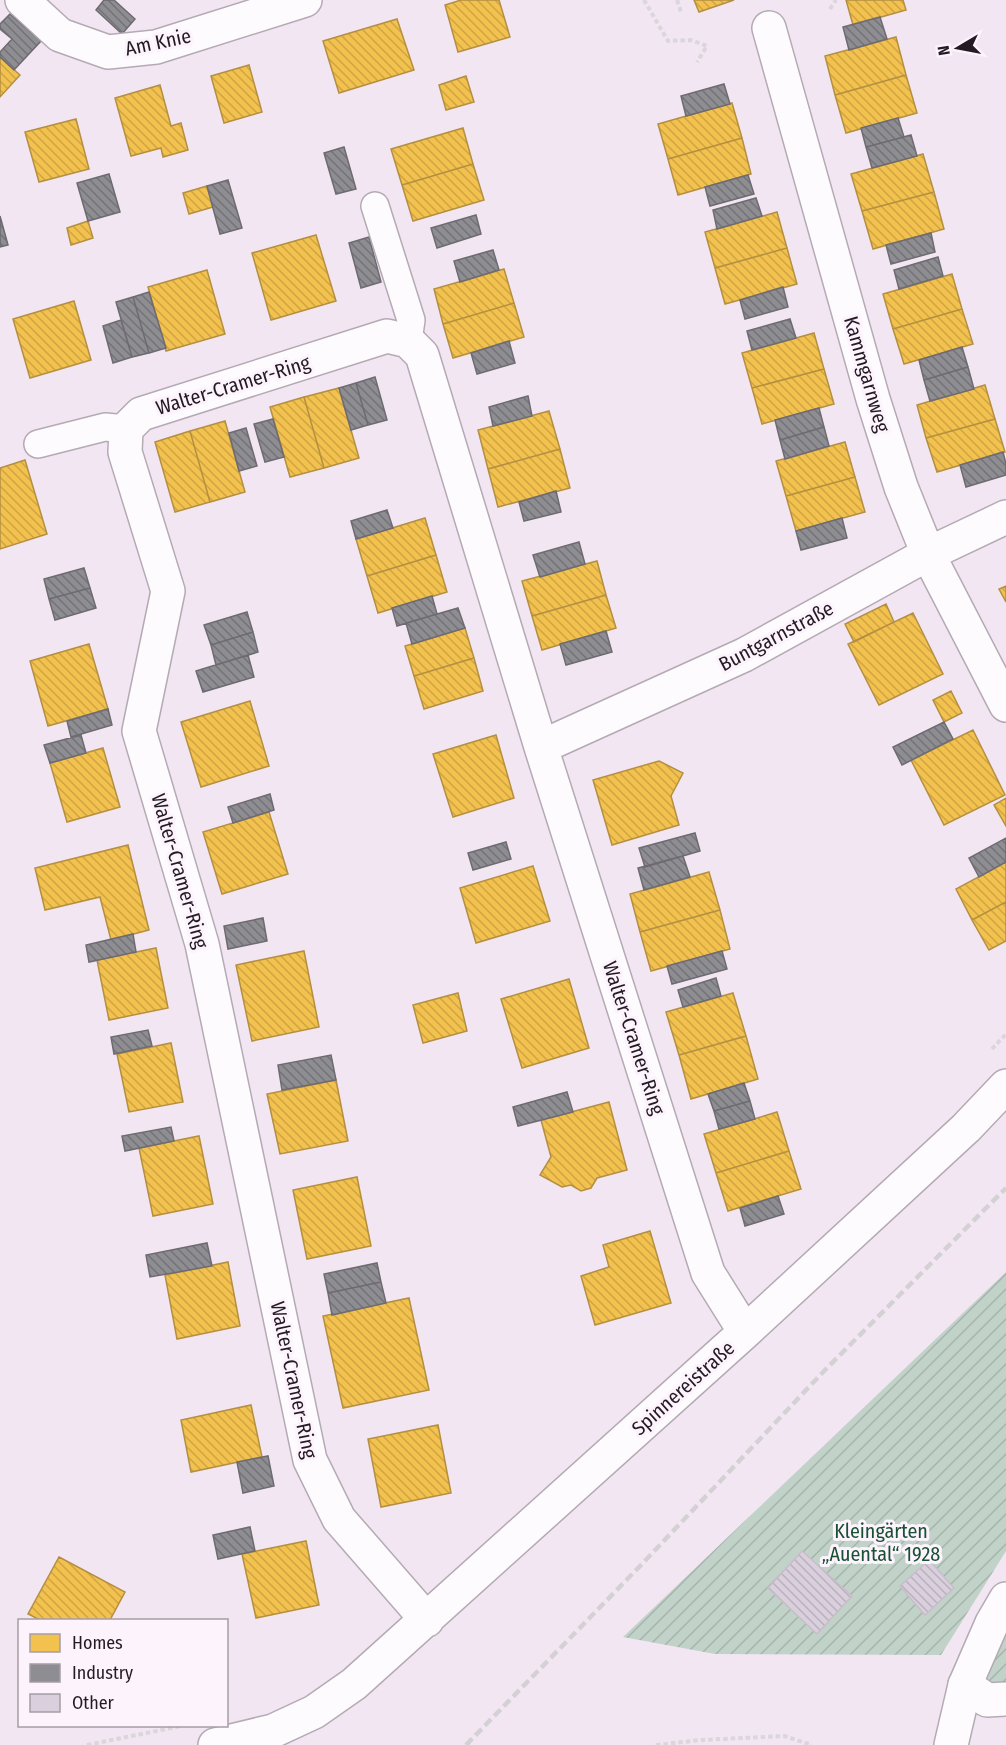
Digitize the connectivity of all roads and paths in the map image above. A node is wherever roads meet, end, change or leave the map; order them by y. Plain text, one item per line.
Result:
1 (22, 0) edge
2 (305, 0) edge
3 (644, 0) edge
4 (677, 0) edge
5 (836, 0) edge
6 (830, 9) dead end
7 (681, 12) dead end
8 (770, 28) dead end
9 (697, 62) dead end
10 (375, 206) dead end
11 (408, 341) junction
12 (126, 429) junction
13 (38, 444) dead end
14 (1006, 517) edge
15 (928, 554) junction
16 (1006, 705) edge
17 (541, 747) junction
18 (1006, 1086) edge
19 (745, 1332) junction
20 (1006, 1599) edge
21 (427, 1620) junction
22 (964, 1685) junction
23 (1006, 1699) edge
24 (172, 1727) edge
25 (87, 1745) edge
26 (215, 1745) edge
27 (656, 1745) edge
28 (812, 1745) edge
29 (951, 1745) edge

1 - 2 street, Am Knie
3 - 9 path
4 - 7 path
5 - 6 path
8 - 15 street, Kammgarnweg
10 - 11 lane
11 - 12 street, Walter-Cramer-Ring
11 - 17 street, Walter-Cramer-Ring
12 - 13 lane
12 - 21 street, Walter-Cramer-Ring
14 - 15 street, Buntgarnstraße
15 - 16 street, Kammgarnweg
15 - 17 street, Buntgarnstraße
17 - 19 street, Walter-Cramer-Ring
18 - 19 street, Spinnereistraße
19 - 21 street, Spinnereistraße
20 - 22 street
21 - 26 street, Spinnereistraße
22 - 23 street
22 - 29 street
24 - 25 path
27 - 28 path

